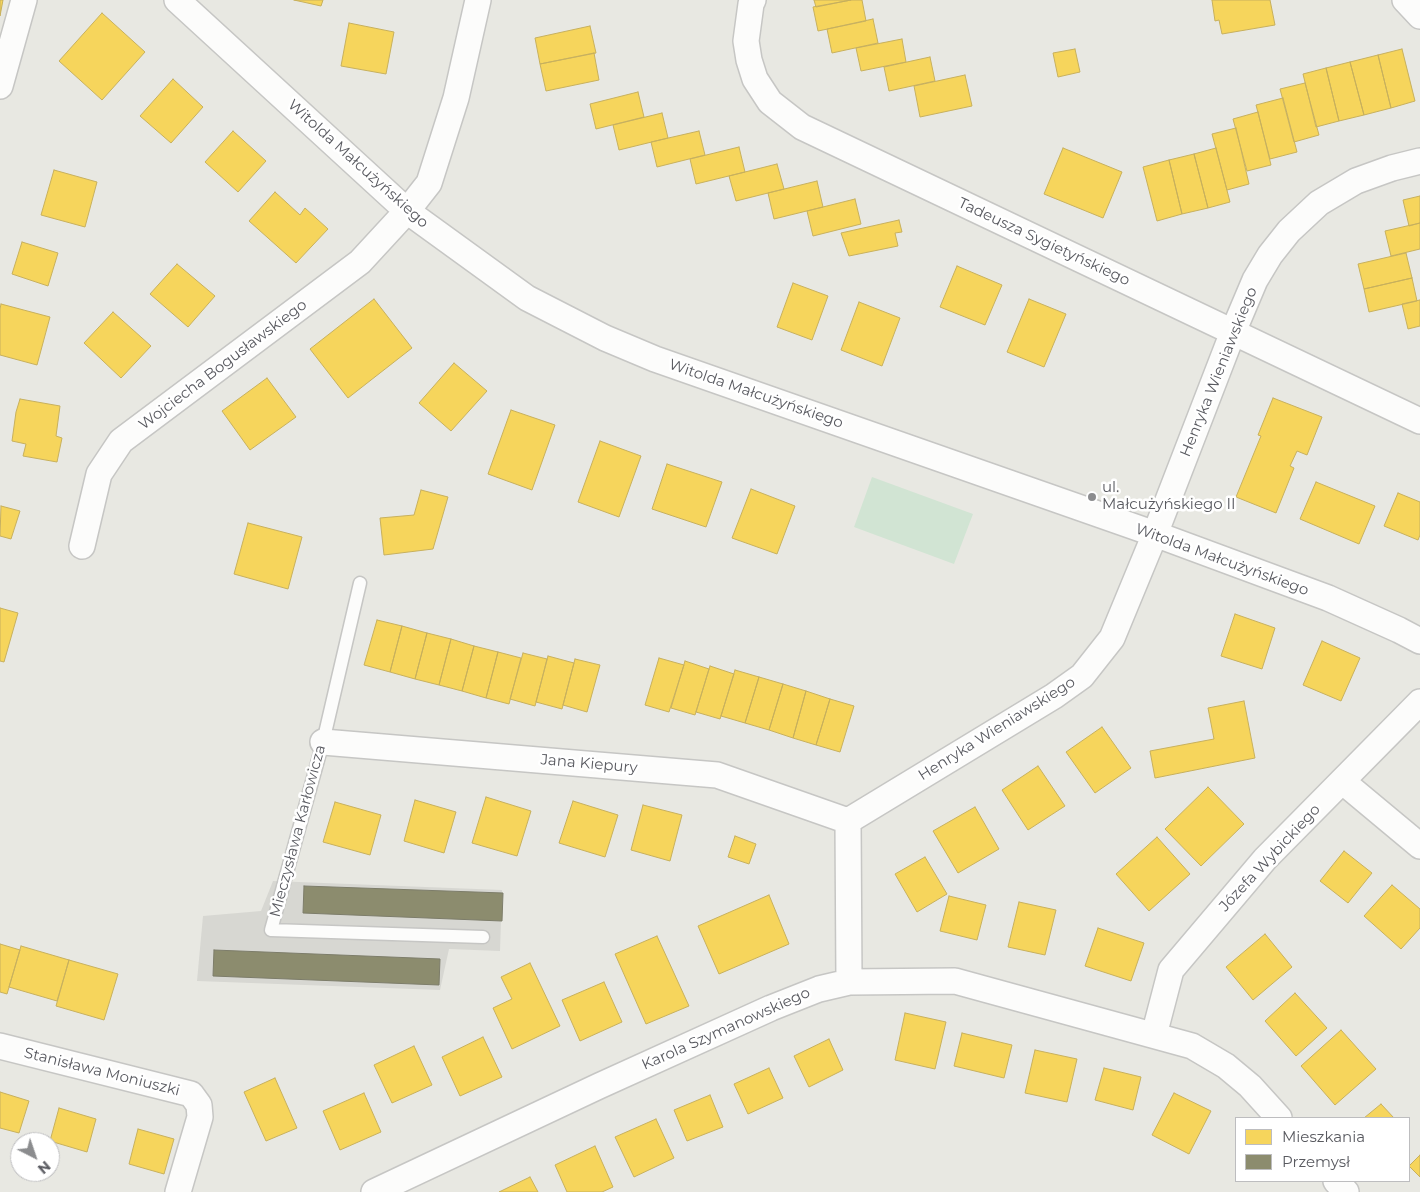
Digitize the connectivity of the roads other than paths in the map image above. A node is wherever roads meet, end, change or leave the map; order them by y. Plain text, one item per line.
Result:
1 (24, 0) edge
2 (177, 0) edge
3 (478, 0) edge
4 (753, 0) edge
5 (1405, 0) edge
6 (1420, 16) edge
7 (0, 86) edge
8 (1420, 161) edge
9 (407, 211) junction
10 (1234, 332) junction
11 (1420, 420) edge
12 (1155, 534) junction
13 (82, 546) dead end
14 (360, 583) dead end
15 (1420, 641) edge
16 (1420, 702) edge
17 (323, 742) junction
18 (1342, 781) junction
19 (848, 821) junction
20 (1420, 846) edge
21 (483, 937) dead end
22 (849, 982) junction
23 (1154, 1036) junction
24 (0, 1046) edge
25 (1278, 1117) edge
26 (1337, 1182) edge
27 (178, 1192) edge
28 (374, 1192) edge
29 (1346, 1192) edge

1 - 7 street
2 - 9 street, Witolda Małcużyńskiego
3 - 9 street, Wojciecha Bogusławskiego
4 - 10 street, Tadeusza Sygietyńskiego
5 - 6 street
8 - 10 street, Henryka Wieniawskiego
9 - 12 street, Witolda Małcużyńskiego
9 - 13 street, Wojciecha Bogusławskiego
10 - 11 street, Tadeusza Sygietyńskiego
10 - 12 street, Henryka Wieniawskiego
12 - 15 street, Witolda Małcużyńskiego
12 - 19 street, Henryka Wieniawskiego
14 - 17 lane, Mieczysława Karłowicza
16 - 18 street, Józefa Wybickiego
17 - 19 street, Jana Kiepury
17 - 21 lane, Mieczysława Karłowicza
18 - 20 street
18 - 23 street, Józefa Wybickiego
19 - 22 street
22 - 23 street, Karola Szymanowskiego
22 - 28 street, Karola Szymanowskiego
23 - 25 street, Karola Szymanowskiego
24 - 27 street, Stanisława Moniuszki
26 - 29 street

